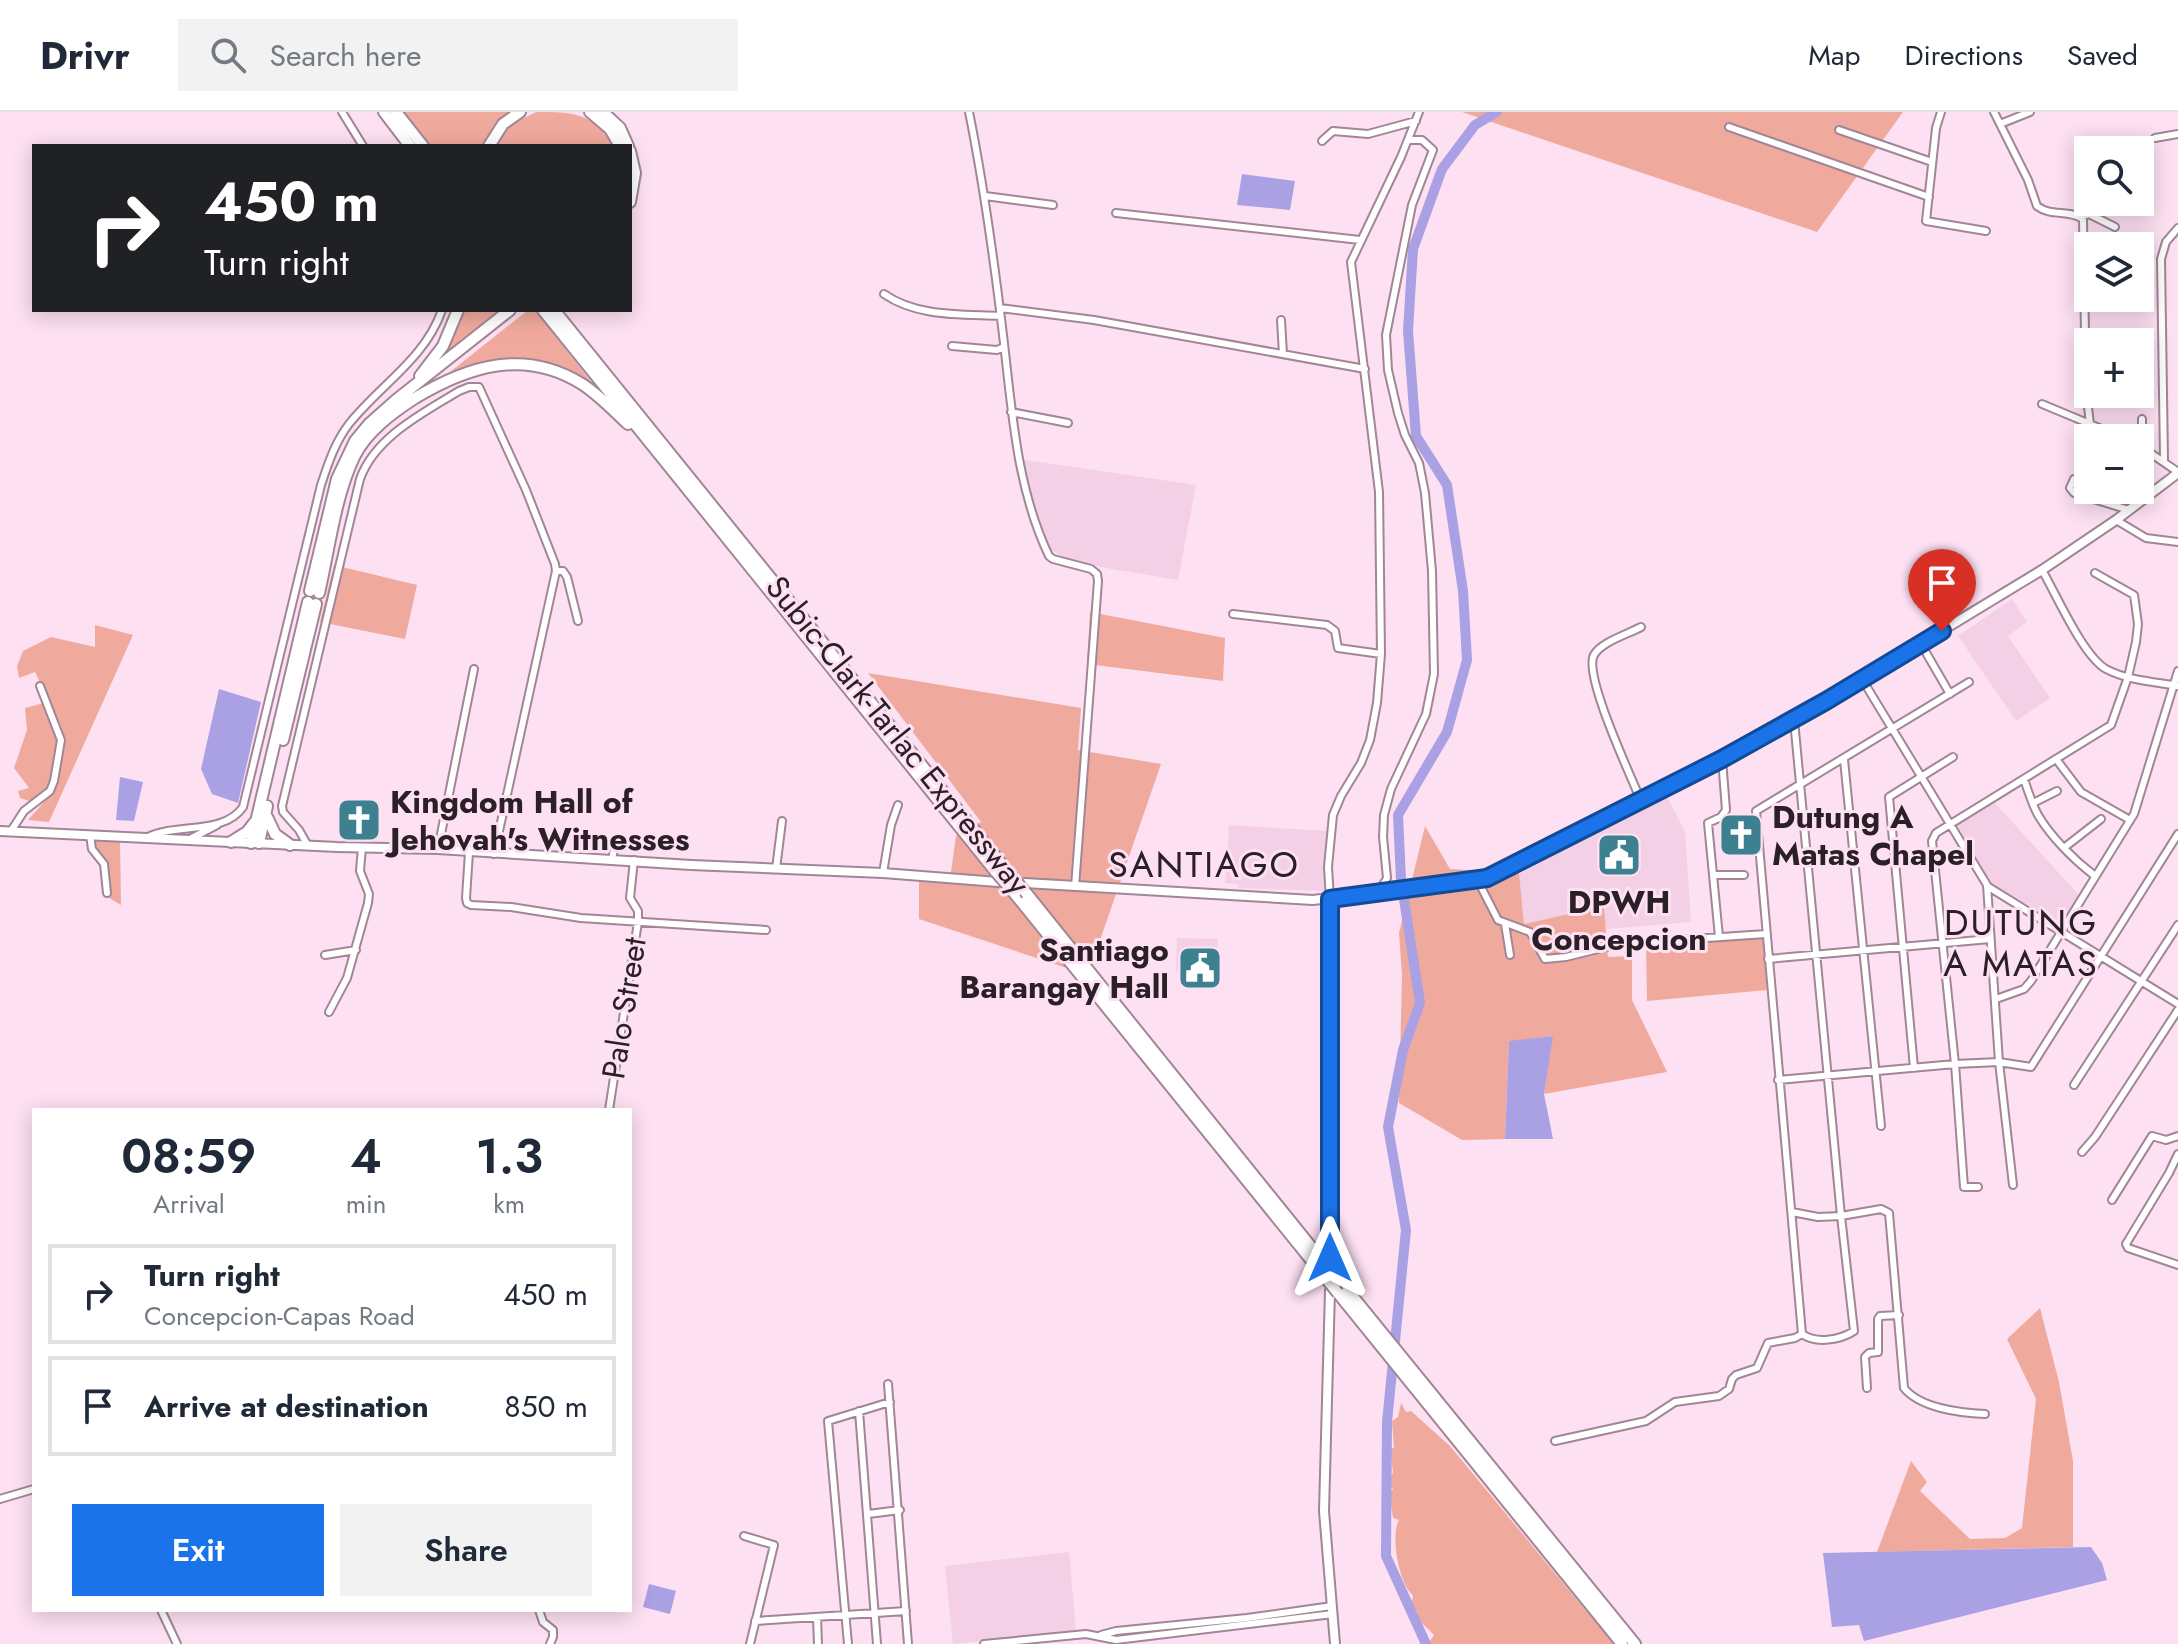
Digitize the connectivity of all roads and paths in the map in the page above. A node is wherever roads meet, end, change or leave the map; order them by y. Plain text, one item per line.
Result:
1 (342, 112) edge
2 (384, 112) edge
3 (396, 112) edge
4 (520, 112) edge
5 (590, 112) edge
6 (603, 112) edge
7 (969, 112) edge
8 (1419, 112) edge
9 (1941, 112) edge
10 (1994, 112) edge
11 (2030, 112) edge
12 (1416, 121) junction
13 (2000, 124) junction
14 (1729, 127) dead end
15 (1839, 130) dead end
16 (2178, 134) edge
17 (2155, 138) dead end
18 (1408, 140) junction
19 (1322, 141) dead end
20 (362, 144) edge
21 (408, 144) edge
22 (421, 144) edge
23 (490, 144) edge
24 (619, 144) edge
25 (627, 144) edge
26 (632, 160) edge
27 (1932, 162) junction
28 (632, 190) edge
29 (985, 196) junction
30 (1929, 197) junction
31 (1053, 205) dead end
32 (1116, 213) dead end
33 (2081, 217) junction
34 (2115, 227) dead end
35 (2178, 228) edge
36 (1986, 231) dead end
37 (1360, 240) junction
38 (884, 294) dead end
39 (441, 312) edge
40 (457, 312) edge
41 (545, 312) edge
42 (556, 312) edge
43 (1000, 312) junction
44 (507, 315) edge
45 (1281, 320) dead end
46 (952, 346) dead end
47 (1004, 347) junction
48 (1283, 354) junction
49 (1365, 369) junction
50 (401, 402) junction
51 (2042, 404) dead end
52 (1011, 412) junction
53 (2142, 419) dead end
54 (1068, 423) dead end
55 (2090, 424) joint
56 (2142, 424) edge
57 (654, 447) junction
58 (2154, 455) edge
59 (2164, 461) junction
60 (2178, 472) edge
61 (2074, 479) dead end
62 (2074, 493) edge
63 (2110, 504) edge
64 (2129, 510) junction
65 (2116, 520) junction
66 (2178, 542) edge
67 (2042, 570) junction
68 (556, 571) junction
69 (2095, 573) dead end
70 (1233, 614) dead end
71 (578, 621) dead end
72 (1641, 627) dead end
73 (1921, 644) junction
74 (1381, 654) junction
75 (474, 669) dead end
76 (2178, 671) edge
77 (2128, 677) junction
78 (1862, 679) junction
79 (1969, 682) dead end
80 (40, 686) dead end
81 (2175, 686) edge
82 (1950, 694) junction
83 (1794, 720) junction
84 (1893, 729) junction
85 (1953, 757) dead end
86 (1722, 759) junction
87 (2056, 759) junction
88 (1844, 760) junction
89 (1921, 777) junction
90 (2024, 779) junction
91 (1798, 784) junction
92 (2057, 791) dead end
93 (1641, 801) junction
94 (2033, 803) junction
95 (898, 805) dead end
96 (263, 810) junction
97 (2101, 819) dead end
98 (2130, 820) junction
99 (782, 821) dead end
100 (221, 823) junction
101 (1708, 823) junction
102 (1951, 824) junction
103 (1698, 827) dead end
104 (0, 831) edge
105 (11, 831) junction
106 (2178, 834) edge
107 (90, 835) junction
108 (145, 838) junction
109 (616, 838) dead end
110 (188, 840) junction
111 (231, 842) junction
112 (255, 843) junction
113 (290, 845) junction
114 (308, 846) junction
115 (362, 847) junction
116 (2065, 847) junction
117 (438, 849) junction
118 (469, 852) junction
119 (494, 854) junction
120 (612, 860) junction
121 (634, 860) junction
122 (776, 869) junction
123 (883, 873) junction
124 (1713, 875) junction
125 (1744, 875) dead end
126 (2095, 876) junction
127 (997, 877) junction
128 (1478, 881) junction
129 (1987, 885) junction
130 (1075, 887) junction
131 (1026, 889) junction
132 (1382, 892) junction
133 (107, 893) dead end
134 (1330, 899) junction
135 (638, 922) junction
136 (1505, 924) junction
137 (2178, 925) edge
138 (766, 930) dead end
139 (2062, 931) junction
140 (1766, 934) junction
141 (1719, 937) junction
142 (1990, 939) junction
143 (1942, 943) junction
144 (1902, 945) junction
145 (356, 950) junction
146 (1863, 950) junction
147 (325, 955) dead end
148 (1510, 955) dead end
149 (1816, 955) junction
150 (2102, 956) junction
151 (1768, 959) junction
152 (2143, 981) junction
153 (1996, 999) junction
154 (2178, 1004) edge
155 (2178, 1010) edge
156 (329, 1012) dead end
157 (1999, 1062) junction
158 (1955, 1064) junction
159 (1914, 1068) junction
160 (1876, 1070) junction
161 (1828, 1077) junction
162 (1778, 1080) junction
163 (2074, 1085) dead end
164 (609, 1108) edge
165 (1881, 1126) dead end
166 (2178, 1137) edge
167 (2082, 1152) dead end
168 (2178, 1154) edge
169 (2013, 1185) dead end
170 (1978, 1187) dead end
171 (2112, 1200) dead end
172 (1792, 1212) junction
173 (1841, 1216) junction
174 (1325, 1258) junction
175 (2178, 1265) edge
176 (1336, 1288) junction
177 (1899, 1315) junction
178 (1802, 1334) junction
179 (888, 1384) dead end
180 (1867, 1388) dead end
181 (1424, 1391) junction
182 (890, 1402) junction
183 (859, 1411) junction
184 (1985, 1414) dead end
185 (1555, 1441) dead end
186 (32, 1490) edge
187 (0, 1499) edge
188 (900, 1510) junction
189 (868, 1514) junction
190 (744, 1536) dead end
191 (1333, 1610) junction
192 (906, 1611) junction
193 (162, 1612) edge
194 (540, 1612) edge
195 (875, 1613) junction
196 (845, 1615) junction
197 (817, 1617) junction
198 (755, 1621) junction
199 (1116, 1631) junction
200 (1098, 1636) junction
201 (1117, 1642) edge
202 (177, 1644) edge
203 (550, 1644) edge
204 (750, 1644) edge
205 (818, 1644) edge
206 (848, 1644) edge
207 (877, 1644) edge
208 (908, 1644) edge
209 (984, 1644) edge
210 (1335, 1644) edge
211 (1622, 1644) edge
212 (1635, 1644) edge

1 - 20 street
2 - 21 highway
3 - 22 highway
4 - 23 highway
5 - 24 highway
6 - 25 highway
7 - 29 street
8 - 12 street
9 - 27 street
10 - 13 street
11 - 13 street
12 - 18 street
12 - 19 street
13 - 33 street
14 - 30 street
15 - 27 street
16 - 17 street
18 - 37 street
18 - 132 street
26 - 28 highway
27 - 30 street
29 - 31 street
29 - 43 street
30 - 36 street
32 - 37 street
33 - 34 street
33 - 55 street
35 - 59 street
37 - 49 street
38 - 43 street
39 - 100 street
40 - 50 highway
41 - 57 highway, Subic-Clark-Tarlac Expressway
42 - 131 highway, Subic-Clark-Tarlac Expressway, bridge
43 - 47 street
43 - 48 street
44 - 50 highway
45 - 48 street
46 - 47 street
47 - 52 street
48 - 49 street
49 - 74 street
50 - 57 highway
50 - 96 highway
51 - 55 street
52 - 54 street
52 - 130 street
53 - 56 street
57 - 127 highway, Subic-Clark-Tarlac Expressway
58 - 59 street
59 - 60 street
60 - 64 main road
61 - 62 street
63 - 64 street
64 - 65 main road
65 - 66 street
65 - 67 main road
67 - 73 main road
67 - 77 street
68 - 71 street
68 - 114 street
68 - 119 street
69 - 77 street
70 - 74 street
72 - 93 street
73 - 78 main road
73 - 82 street
74 - 134 street
75 - 117 street
76 - 81 street
77 - 81 street
77 - 87 street
78 - 83 main road
78 - 84 street
79 - 82 street
80 - 105 street
81 - 98 street
82 - 84 street
83 - 86 main road
83 - 91 street
84 - 88 street
84 - 89 street
85 - 89 street
86 - 93 main road
86 - 101 street
87 - 90 street
87 - 98 street
88 - 91 street
88 - 146 street
89 - 102 street
89 - 144 street
90 - 94 street
90 - 102 street
91 - 140 street
91 - 149 street
92 - 94 street
93 - 128 main road
94 - 116 street
95 - 123 street
96 - 111 highway
96 - 112 highway
96 - 113 highway
97 - 116 street
98 - 126 street
99 - 122 street
100 - 108 street
100 - 110 street
101 - 103 street
101 - 124 street
102 - 129 street
102 - 143 street
104 - 105 main road
105 - 107 main road
106 - 150 street
107 - 108 main road
107 - 133 street
108 - 110 main road
109 - 120 street
110 - 111 main road
111 - 112 main road
112 - 113 main road
113 - 114 main road
114 - 115 main road
115 - 117 main road
115 - 145 street
116 - 126 street
117 - 118 main road
118 - 119 main road
118 - 135 street
119 - 120 main road
120 - 121 main road
121 - 122 main road
121 - 135 street, Palo Street
122 - 123 main road
123 - 127 main road
124 - 125 street
124 - 141 street
126 - 139 street
127 - 176 highway, Subic-Clark-Tarlac Expressway, bridge
128 - 132 main road
128 - 136 street
129 - 139 street
129 - 142 street
130 - 131 main road
130 - 134 main road
131 - 174 highway, Subic-Clark-Tarlac Expressway
132 - 134 main road
134 - 174 main road
135 - 138 street
135 - 164 street, Palo Street
136 - 141 street
136 - 148 street
137 - 152 street
139 - 150 street
139 - 153 street
140 - 141 street
140 - 151 street
142 - 143 street
142 - 153 street
143 - 144 street
143 - 158 street
144 - 146 street
144 - 159 street
145 - 147 street
145 - 156 street
146 - 149 street
146 - 160 street
149 - 151 street
149 - 161 street
150 - 152 street
150 - 157 street
151 - 162 street
152 - 154 street
152 - 163 street
153 - 157 street
155 - 167 street
157 - 158 street
157 - 169 street
158 - 159 street
158 - 170 street
159 - 160 street
160 - 161 street
160 - 165 street
161 - 162 street
161 - 173 street
162 - 172 street
166 - 171 street
168 - 175 street
172 - 173 street
172 - 178 street
173 - 177 street
173 - 178 street
174 - 176 highway, Subic-Clark-Tarlac Expressway, bridge
176 - 181 highway, Subic-Clark-Tarlac Expressway
176 - 181 highway, Subic-Clark-Tarlac Expressway
176 - 191 main road
177 - 180 street
177 - 184 street
178 - 185 street
179 - 182 street
181 - 211 highway, Subic-Clark-Tarlac Expressway
181 - 212 highway, Subic-Clark-Tarlac Expressway
182 - 183 street
182 - 188 street
183 - 189 street
183 - 196 street
186 - 187 street
188 - 189 street
188 - 192 street
189 - 195 street
190 - 198 street
191 - 199 street
191 - 201 street
191 - 210 main road
192 - 195 street
192 - 208 street
193 - 202 street
194 - 203 street
195 - 196 street
195 - 207 street
196 - 197 street
196 - 206 street
197 - 198 street
197 - 205 street
198 - 204 street
199 - 200 street
199 - 201 street
200 - 201 street
200 - 209 street

